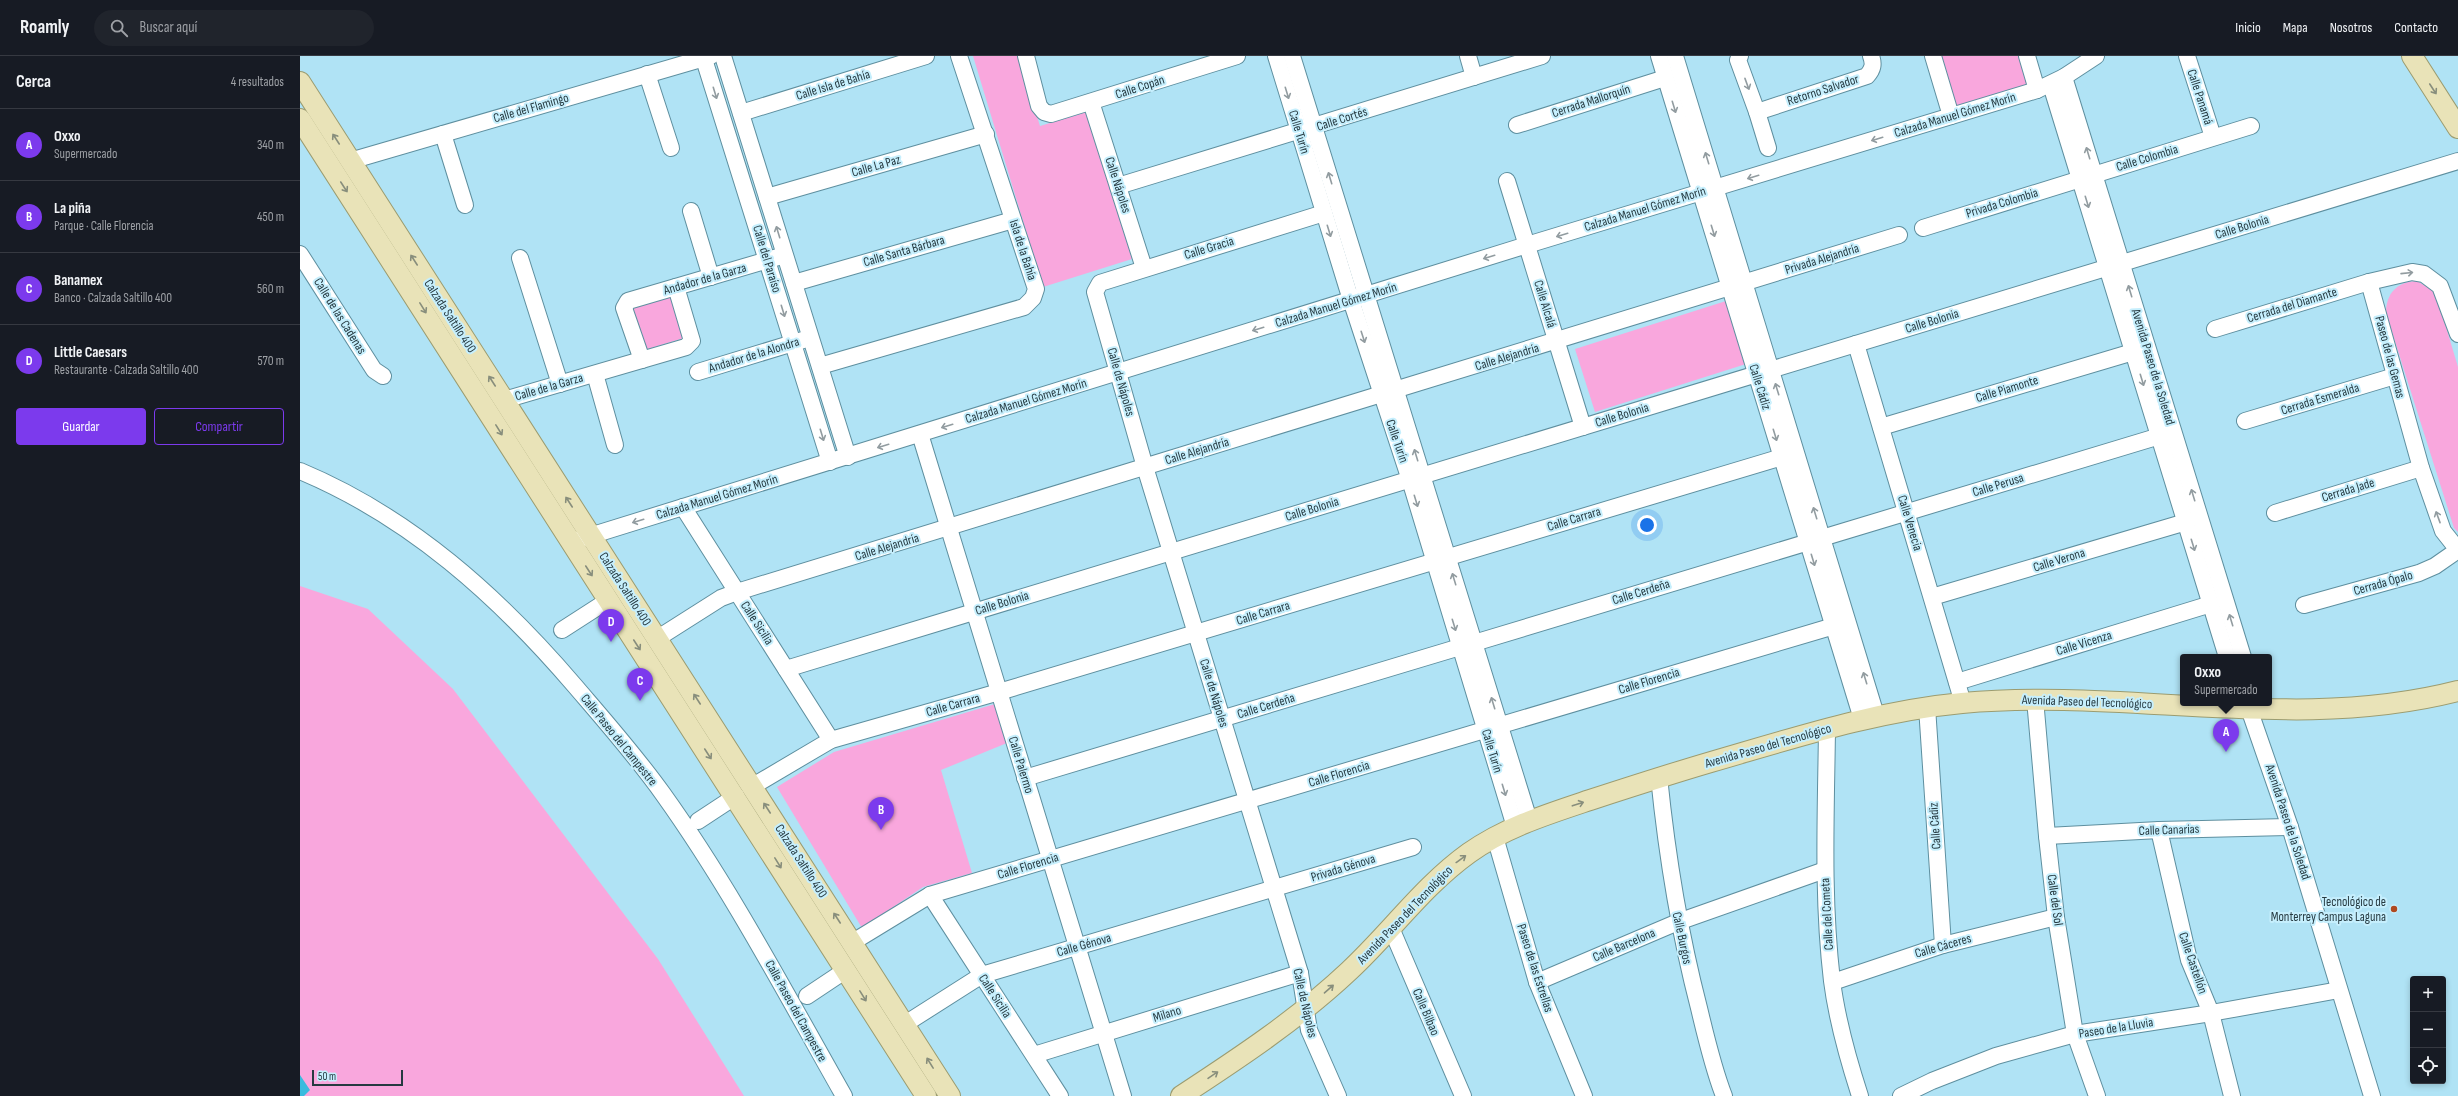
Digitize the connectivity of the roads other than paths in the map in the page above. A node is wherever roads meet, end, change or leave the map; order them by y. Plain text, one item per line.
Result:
1 (723, 56) edge
2 (926, 56) edge
3 (959, 56) edge
4 (1026, 56) edge
5 (1237, 56) edge
6 (1276, 56) edge
7 (1292, 56) edge
8 (1468, 56) edge
9 (1542, 56) edge
10 (1658, 56) edge
11 (1675, 56) edge
12 (1740, 56) edge
13 (1871, 56) edge
14 (1933, 56) edge
15 (2026, 56) edge
16 (2096, 56) edge
17 (2187, 56) edge
18 (2412, 56) edge
19 (706, 57) edge
20 (647, 74) junction
21 (1474, 77) junction
22 (1665, 78) junction
23 (300, 82) edge
24 (2051, 84) junction
25 (1091, 102) junction
26 (1757, 112) junction
27 (741, 113) junction
28 (1951, 116) junction
29 (300, 119) edge
30 (1517, 125) dead end
31 (2250, 126) dead end
32 (2458, 128) edge
33 (1307, 130) junction
34 (443, 134) junction
35 (986, 134) junction
36 (2213, 137) junction
37 (670, 148) dead end
38 (1768, 148) dead end
39 (350, 161) junction
40 (2458, 161) edge
41 (2087, 177) junction
42 (1507, 182) dead end
43 (1118, 186) junction
44 (1708, 190) junction
45 (767, 197) junction
46 (465, 205) dead end
47 (691, 211) dead end
48 (1324, 213) junction
49 (1013, 220) junction
50 (1923, 228) dead end
51 (1899, 235) dead end
52 (1526, 245) junction
53 (300, 254) edge
54 (785, 255) junction
55 (520, 258) dead end
56 (767, 260) junction
57 (2114, 265) junction
58 (1144, 268) junction
59 (711, 277) junction
60 (2369, 282) junction
61 (794, 283) junction
62 (1737, 285) junction
63 (676, 287) junction
64 (1096, 287) joint
65 (1358, 298) junction
66 (2215, 329) dead end
67 (2458, 334) edge
68 (811, 338) junction
69 (1556, 342) junction
70 (793, 343) junction
71 (1856, 344) junction
72 (2133, 352) junction
73 (642, 360) junction
74 (820, 366) junction
75 (698, 372) dead end
76 (1764, 372) junction
77 (1118, 373) junction
78 (594, 374) junction
79 (383, 376) dead end
80 (2395, 376) junction
81 (560, 384) junction
82 (1396, 390) junction
83 (1381, 395) junction
84 (504, 400) junction
85 (2245, 421) dead end
86 (1583, 427) junction
87 (1881, 427) junction
88 (920, 434) junction
89 (2166, 434) junction
90 (615, 445) dead end
91 (848, 457) junction
92 (1782, 457) junction
93 (830, 462) junction
94 (1145, 467) junction
95 (2421, 468) junction
96 (300, 471) edge
97 (1416, 478) junction
98 (683, 507) junction
99 (1906, 512) junction
100 (2275, 513) dead end
101 (2186, 522) junction
102 (949, 528) junction
103 (590, 535) junction
104 (1815, 540) junction
105 (570, 542) junction
106 (2458, 550) edge
107 (1171, 552) junction
108 (1441, 559) junction
109 (737, 592) junction
110 (1932, 597) junction
111 (607, 601) junction
112 (2211, 604) junction
113 (2304, 605) dead end
114 (974, 612) junction
115 (1834, 626) junction
116 (562, 630) dead end
117 (1196, 633) junction
118 (658, 638) junction
119 (1467, 645) junction
120 (2226, 654) edge
121 (2242, 654) edge
122 (786, 669) junction
123 (1957, 682) junction
124 (2458, 691) edge
125 (999, 692) junction
126 (2036, 699) junction
127 (1963, 703) junction
128 (2180, 703) edge
129 (1928, 706) junction
130 (2249, 706) edge
131 (2265, 706) edge
132 (1869, 717) junction
133 (1222, 719) junction
134 (1493, 728) junction
135 (1827, 729) junction
136 (831, 740) junction
137 (1659, 777) junction
138 (1025, 778) junction
139 (753, 786) junction
140 (736, 796) junction
141 (1247, 801) junction
142 (698, 821) dead end
143 (1522, 823) junction
144 (2290, 827) junction
145 (2159, 830) junction
146 (2047, 836) junction
147 (1495, 837) junction
148 (1413, 847) dead end
149 (1050, 860) junction
150 (1825, 870) junction
151 (1274, 889) junction
152 (930, 895) junction
153 (2056, 917) junction
154 (1678, 922) junction
155 (1391, 928) junction
156 (853, 942) junction
157 (1943, 945) junction
158 (1077, 947) junction
159 (846, 970) junction
160 (1300, 974) junction
161 (982, 975) junction
162 (1537, 982) junction
163 (1833, 982) junction
164 (2339, 990) junction
165 (807, 996) dead end
166 (1305, 1008) junction
167 (2211, 1013) junction
168 (905, 1024) junction
169 (1104, 1034) junction
170 (2075, 1034) junction
171 (1034, 1055) junction
172 (844, 1096) edge
173 (926, 1096) edge
174 (950, 1096) edge
175 (1060, 1096) edge
176 (1123, 1096) edge
177 (1181, 1096) edge
178 (1338, 1096) edge
179 (1463, 1096) edge
180 (1584, 1096) edge
181 (1724, 1096) edge
182 (1860, 1096) edge
183 (1901, 1096) edge
184 (2097, 1096) edge
185 (2232, 1096) edge
186 (2372, 1096) edge

1 - 27 street, Calle del Paraíso
2 - 27 street, Calle Isla de Bahía
3 - 35 street, Isla de la Bahía
4 - 25 street, Calle Copán
5 - 25 street, Calle Copán
6 -> 33 street, Calle Turín
7 - 33 street, Calle Turín
8 - 21 street
9 - 21 street, Calle Cortés
10 - 22 street, Calle Cádiz
44 -> 11 street, Calle Cádiz
12 -> 26 street
13 - 26 street, Retorno Salvador
14 - 28 street
15 - 24 street, Avenida Paseo de la Soledad
16 - 24 street, Calzada Manuel Gómez Morín
17 - 36 street, Calle Panamá
18 -> 32 main road
19 - 20 street, Calle del Flamingo
19 -> 56 street, Calle del Paraíso
20 - 34 street, Calle del Flamingo
20 - 37 street
21 - 33 street, Calle Cortés
22 - 30 street, Cerrada Mallorquín
22 -> 44 street, Calle Cádiz
39 -> 23 main road, Calzada Saltillo 400
24 - 28 street, Calzada Manuel Gómez Morín
24 - 41 street, Avenida Paseo de la Soledad
25 - 43 street, Calle Nápoles
26 - 38 street
27 - 45 street, Calle del Paraíso
28 -> 44 street, Calzada Manuel Gómez Morín
29 -> 105 main road, Calzada Saltillo 400
31 - 36 street
33 - 43 street, Calle Cortés
33 - 48 street, Calle Turín
65 -> 33 street, Calle Turín
34 - 39 street, Calle del Flamingo
34 - 46 street
35 - 45 street, Calle La Paz
35 - 49 street, Isla de la Bahía
36 - 41 street, Calle Colombia
84 -> 39 main road, Calzada Saltillo 400
40 - 57 street, Calle Bolonia
41 - 50 street, Privada Colombia
41 - 57 street, Avenida Paseo de la Soledad
42 - 52 street, Calle Alcalá
43 - 58 street, Calle Nápoles
44 -> 52 street, Calzada Manuel Gómez Morín
44 - 62 street, Calle Cádiz
54 -> 45 street, Calle del Paraíso
47 - 59 street
48 - 58 street, Calle Gracia
48 -> 65 street, Calle Turín
49 - 61 street, Calle Santa Bárbara
49 - 74 street, Isla de la Bahía
51 - 62 street, Privada Alejandría
52 -> 65 street, Calzada Manuel Gómez Morín
52 - 69 street, Calle Alcalá
53 - 79 street, Calle de las Cadenas
54 - 56 street, Andador de la Garza
54 - 61 street, Calle del Paraíso
55 - 81 street
56 - 59 street, Andador de la Garza
56 -> 70 street, Calle del Paraíso
57 - 71 street, Calle Bolonia
57 - 72 street, Avenida Paseo de la Soledad
89 -> 57 street, Avenida Paseo de la Soledad
58 - 64 street, Calle Gracia
59 - 63 street, Andador de la Garza
60 - 66 street, Cerrada del Diamante
60 -> 67 street
60 - 80 street, Paseo de las Gemas
61 - 68 street, Calle del Paraíso
62 - 69 street, Calle Alejandría
62 - 76 street, Calle Cádiz
63 - 73 street, Calle de la Garza
63 - 73 street, Andador de la Garza
64 - 77 street, Calle de Nápoles
65 -> 77 street, Calzada Manuel Gómez Morín
65 - 82 street, Calle Turín
65 -> 83 street, Calle Turín
68 - 70 street, Andador de la Alondra
68 - 74 street, Calle del Paraíso
69 - 82 street, Calle Alejandría
69 - 86 street, Calle Alcalá
70 - 75 street, Andador de la Alondra
70 -> 93 street, Calle del Paraíso
71 - 76 street, Calle Bolonia
71 - 87 street, Calle Venecia
72 - 87 street, Calle Piamonte
72 -> 89 street, Avenida Paseo de la Soledad
73 - 78 street, Calle de la Garza
74 - 91 street, Calle del Paraíso
76 - 86 street, Calle Bolonia
76 -> 92 street, Calle Cádiz
104 -> 76 street, Calle Cádiz
77 -> 88 street, Calzada Manuel Gómez Morín
77 - 94 street, Calle de Nápoles
78 - 81 street, Calle de la Garza
78 - 90 street
80 - 85 street, Cerrada Esmeralda
80 - 95 street, Paseo de las Gemas
81 - 84 street, Calle de la Garza
82 - 83 street, Calle Alejandría
97 -> 82 street, Calle Turín
83 - 94 street, Calle Alejandría
83 - 97 street, Calle Turín
103 -> 84 main road, Calzada Saltillo 400
86 - 97 street, Calle Bolonia
87 - 99 street, Calle Venecia
88 -> 91 street, Calzada Manuel Gómez Morín
88 - 102 street, Calle Palermo
89 - 99 street, Calle Perusa
89 - 101 street, Avenida Paseo de la Soledad
121 -> 89 street, Avenida Paseo de la Soledad
91 - 93 street, Calzada Manuel Gómez Morín
92 - 104 street, Calle Cádiz
92 - 108 street, Calle Carrara
93 - 98 street, Calzada Manuel Gómez Morín
94 - 102 street, Calle Alejandría
94 - 107 street, Calle de Nápoles
95 - 100 street, Cerrada Jade
106 -> 95 street, Paseo de las Gemas
96 - 172 street, Calle Paseo del Campestre
97 - 107 street, Calle Bolonia
97 - 108 street, Calle Turín
98 -> 103 street, Calzada Manuel Gómez Morín
98 - 109 street, Calle Sicilia
99 - 104 street, Calle Perusa
99 - 110 street, Calle Venecia
101 - 110 street, Calle Verona
101 -> 112 street, Avenida Paseo de la Soledad
102 - 109 street, Calle Alejandría
102 - 114 street, Calle Palermo
103 - 105 street, Calzada Manuel Gómez Morín
103 - 118 main road, Calzada Saltillo 400
104 -> 115 street, Calle Cádiz
104 - 119 street, Calle Cerdeña
132 -> 104 street, Calle Cádiz
105 -> 111 main road, Calzada Saltillo 400
106 - 113 street, Cerrada Ópalo
107 - 114 street, Calle Bolonia
107 - 117 street, Calle de Nápoles
108 - 117 street, Calle Carrara
108 - 119 street, Calle Turín
109 - 118 street, Calle Alejandría
109 - 122 street, Calle Sicilia
110 - 123 street, Calle Venecia
111 - 116 street
111 -> 140 main road, Calzada Saltillo 400
112 - 120 street, Avenida Paseo de la Soledad
112 - 123 street, Calle Vicenza
114 - 122 street, Calle Bolonia
114 - 125 street, Calle Palermo
115 - 132 street, Calle Cádiz
115 - 134 street, Calle Florencia
117 - 125 street, Calle Carrara
117 - 133 street, Calle de Nápoles
139 -> 118 main road, Calzada Saltillo 400
119 - 133 street, Calle Cerdeña
119 - 134 street, Calle Turín
122 - 136 street, Calle Sicilia
123 - 127 street, Calle Venecia
124 - 131 main road, Avenida Paseo del Tecnológico
125 - 136 street, Calle Carrara
125 - 138 street, Calle Palermo
126 - 127 main road, Avenida Paseo del Tecnológico
126 - 128 main road, Avenida Paseo del Tecnológico
126 - 146 street, Calle del Sol
127 - 129 main road, Avenida Paseo del Tecnológico
129 - 132 main road, Avenida Paseo del Tecnológico
129 - 157 street, Calle Cádiz
130 - 144 street, Avenida Paseo de la Soledad
132 - 135 main road, Avenida Paseo del Tecnológico
133 - 138 street, Calle Cerdeña
133 - 141 street, Calle de Nápoles
134 - 141 street, Calle Florencia
134 - 143 street, Calle Turín
135 - 137 main road, Avenida Paseo del Tecnológico
135 - 150 street, Calle del Cometa
136 - 139 street, Calle Carrara
143 -> 137 main road, Avenida Paseo del Tecnológico
137 - 154 street, Calle Burgos
138 - 149 street, Calle Palermo
156 -> 139 main road, Calzada Saltillo 400
140 - 142 street
140 -> 159 main road, Calzada Saltillo 400
141 - 149 street, Calle Florencia
141 - 151 street, Calle de Nápoles
143 - 147 main road, Avenida Paseo del Tecnológico
144 - 145 street, Calle Canarias
144 - 164 street, Avenida Paseo de la Soledad
145 - 146 street, Calle Canarias
145 - 167 street, Calle Castellón
146 - 153 street, Calle del Sol
155 -> 147 main road, Avenida Paseo del Tecnológico
147 - 162 street, Paseo de las Estrellas
148 - 151 street, Privada Génova
149 - 152 street, Calle Florencia
149 - 158 street, Calle Palermo
150 - 154 street, Calle Barcelona
150 - 163 street, Calle del Cometa
151 - 158 street, Calle Génova
151 - 160 street, Calle de Nápoles
152 - 156 street, Calle Florencia
152 - 161 street, Calle Sicilia
153 - 157 street, Calle Cáceres
153 - 170 street, Calle del Sol
154 - 162 street, Calle Barcelona
154 - 181 street, Calle Burgos
166 -> 155 main road, Avenida Paseo del Tecnológico
155 - 179 street, Calle Bilbao
156 - 168 main road, Calzada Saltillo 400
157 - 163 street, Calle Cáceres
158 - 161 street, Calle Génova
158 - 169 street, Calle Palermo
159 - 165 street
159 -> 173 main road, Calzada Saltillo 400
160 - 166 street, Calle de Nápoles
160 - 169 street, Milano
161 - 168 street, Calle Génova
161 - 171 street, Calle Sicilia
162 - 180 street, Paseo de las Estrellas
163 - 182 street, Calle del Cometa
164 - 167 street, Paseo de la Lluvia
164 - 186 street, Avenida Paseo de la Soledad
177 -> 166 main road, Avenida Paseo del Tecnológico
166 - 178 street, Calle de Nápoles
167 - 170 street, Paseo de la Lluvia
167 - 185 street, Calle Castellón
174 -> 168 main road, Calzada Saltillo 400
169 - 171 street, Milano
169 - 176 street, Calle Palermo
170 - 183 street, Paseo de la Lluvia
170 - 184 street, Calle del Sol
171 - 175 street, Calle Sicilia

